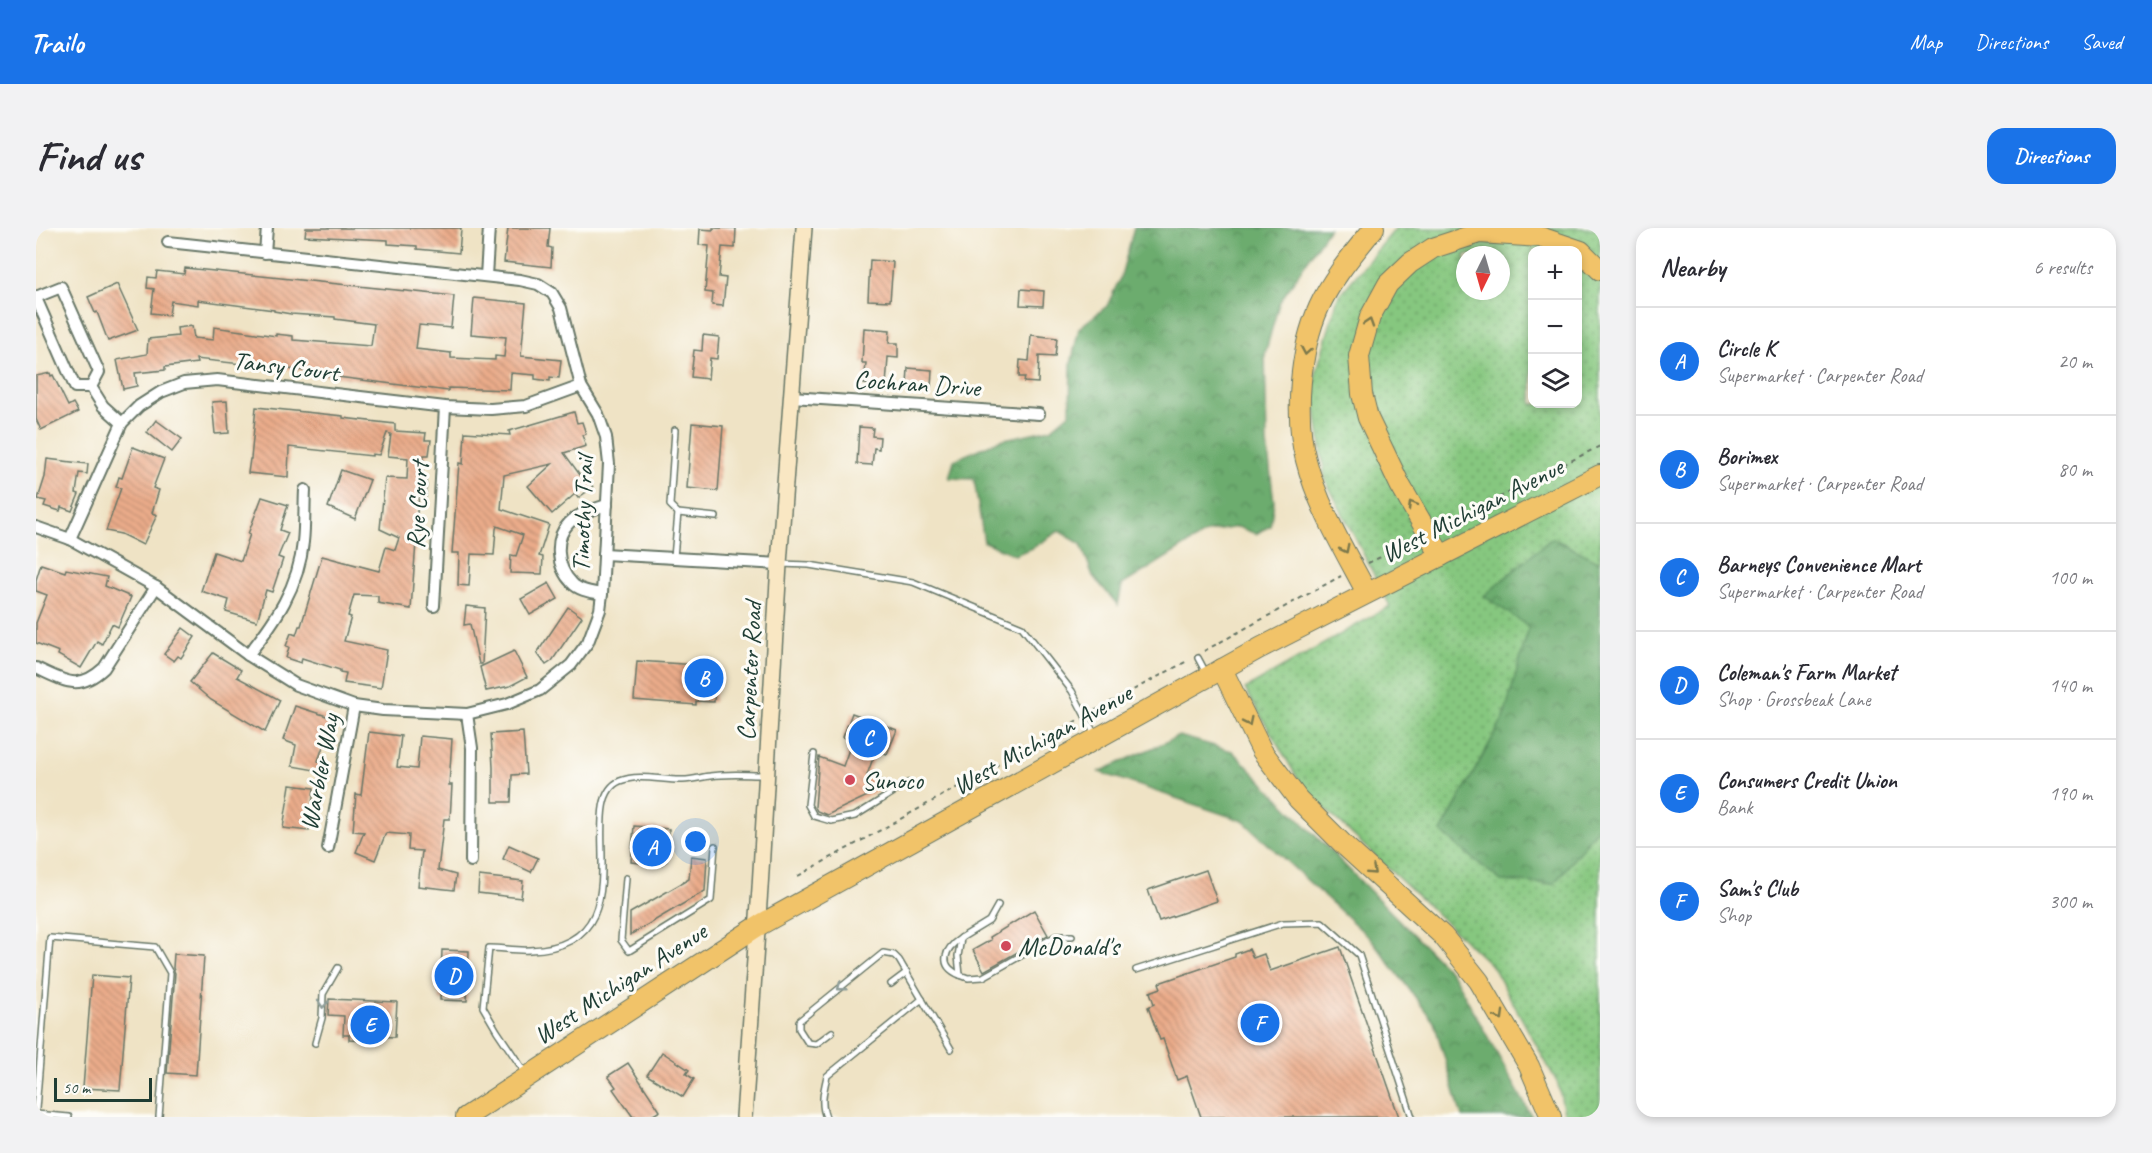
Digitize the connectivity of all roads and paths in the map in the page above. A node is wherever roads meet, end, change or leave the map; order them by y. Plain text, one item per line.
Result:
1 (267, 228) edge
2 (489, 228) edge
3 (804, 228) edge
4 (1374, 228) edge
5 (168, 242) dead end
6 (266, 253) junction
7 (1600, 270) edge
8 (486, 276) junction
9 (36, 298) edge
10 (581, 386) junction
11 (91, 387) junction
12 (792, 397) junction
13 (445, 407) junction
14 (1039, 414) dead end
15 (122, 423) junction
16 (675, 430) dead end
17 (1600, 446) edge
18 (1600, 476) edge
19 (305, 490) dead end
20 (607, 505) junction
21 (678, 513) junction
22 (716, 517) dead end
23 (36, 528) edge
24 (1440, 528) dead end
25 (1424, 536) dead end
26 (70, 539) junction
27 (604, 554) junction
28 (1442, 556) junction
29 (674, 557) junction
30 (780, 564) junction
31 (1364, 565) dead end
32 (1342, 575) dead end
33 (156, 587) junction
34 (1367, 593) junction
35 (602, 594) junction
36 (434, 606) dead end
37 (248, 655) junction
38 (1199, 656) joint
39 (1190, 659) dead end
40 (36, 668) edge
41 (1215, 673) junction
42 (354, 705) junction
43 (467, 714) junction
44 (1085, 716) junction
45 (1097, 739) junction
46 (814, 754) dead end
47 (767, 775) junction
48 (908, 783) dead end
49 (715, 846) dead end
50 (328, 848) dead end
51 (471, 861) dead end
52 (798, 876) dead end
53 (626, 878) dead end
54 (998, 905) dead end
55 (758, 926) junction
56 (1072, 936) dead end
57 (961, 938) junction
58 (338, 968) dead end
59 (1136, 970) dead end
60 (907, 972) junction
61 (960, 975) junction
62 (891, 984) dead end
63 (922, 999) junction
64 (832, 1032) dead end
65 (315, 1043) dead end
66 (951, 1049) dead end
67 (527, 1076) junction
68 (36, 1109) edge
69 (36, 1114) edge
70 (69, 1117) edge
71 (159, 1117) edge
72 (466, 1117) edge
73 (744, 1117) edge
74 (826, 1117) edge
75 (1412, 1117) edge
76 (1551, 1117) edge

1 - 6 street
2 - 8 street
3 - 12 main road, Carpenter Road
4 -> 34 highway
5 - 6 street, Timothy Trail
6 - 8 street, Timothy Trail
28 -> 7 highway
8 - 10 street, Timothy Trail
9 - 11 street
9 - 11 street
10 - 13 street, Tansy Court
10 - 20 street, Timothy Trail
11 - 15 street
12 - 14 street, Cochran Drive
12 - 30 main road, Carpenter Road
13 - 15 street, Tansy Court
13 - 36 street, Rye Court
15 - 26 street, Tansy Court
16 - 21 lane
17 - 24 path
18 - 28 highway, West Michigan Avenue
19 - 37 street
20 - 27 street, Timothy Trail
20 - 35 street
21 - 22 lane
21 - 29 lane
23 - 26 street, Timothy Trail
25 - 31 path
26 - 33 street, Timothy Trail
27 - 29 street
27 - 35 street, Timothy Trail
28 - 34 highway, West Michigan Avenue
29 - 30 street
30 - 44 lane
30 - 47 main road, Carpenter Road
32 - 38 path
33 - 37 street, Timothy Trail
33 - 40 street
34 - 41 highway, West Michigan Avenue
35 - 43 street, Timothy Trail
37 - 42 street, Timothy Trail
38 - 41 lane
39 - 44 path
41 - 45 highway, West Michigan Avenue
41 -> 76 highway
42 - 43 street, Timothy Trail
42 - 50 street, Warbler Way
43 - 51 street
44 - 45 lane
44 - 52 path
45 - 55 highway, West Michigan Avenue
46 - 48 lane
47 - 55 main road, Carpenter Road
47 - 67 lane
49 - 53 lane
54 - 57 lane
55 - 67 highway, West Michigan Avenue
55 - 73 main road, Carpenter Road
56 - 61 lane
57 - 61 lane
57 - 61 lane
58 -> 65 lane
59 - 75 lane
60 - 62 lane
60 - 63 lane
60 -> 64 lane
63 - 66 lane
63 - 74 lane
67 - 72 highway, West Michigan Avenue
68 - 71 lane
69 - 70 lane

